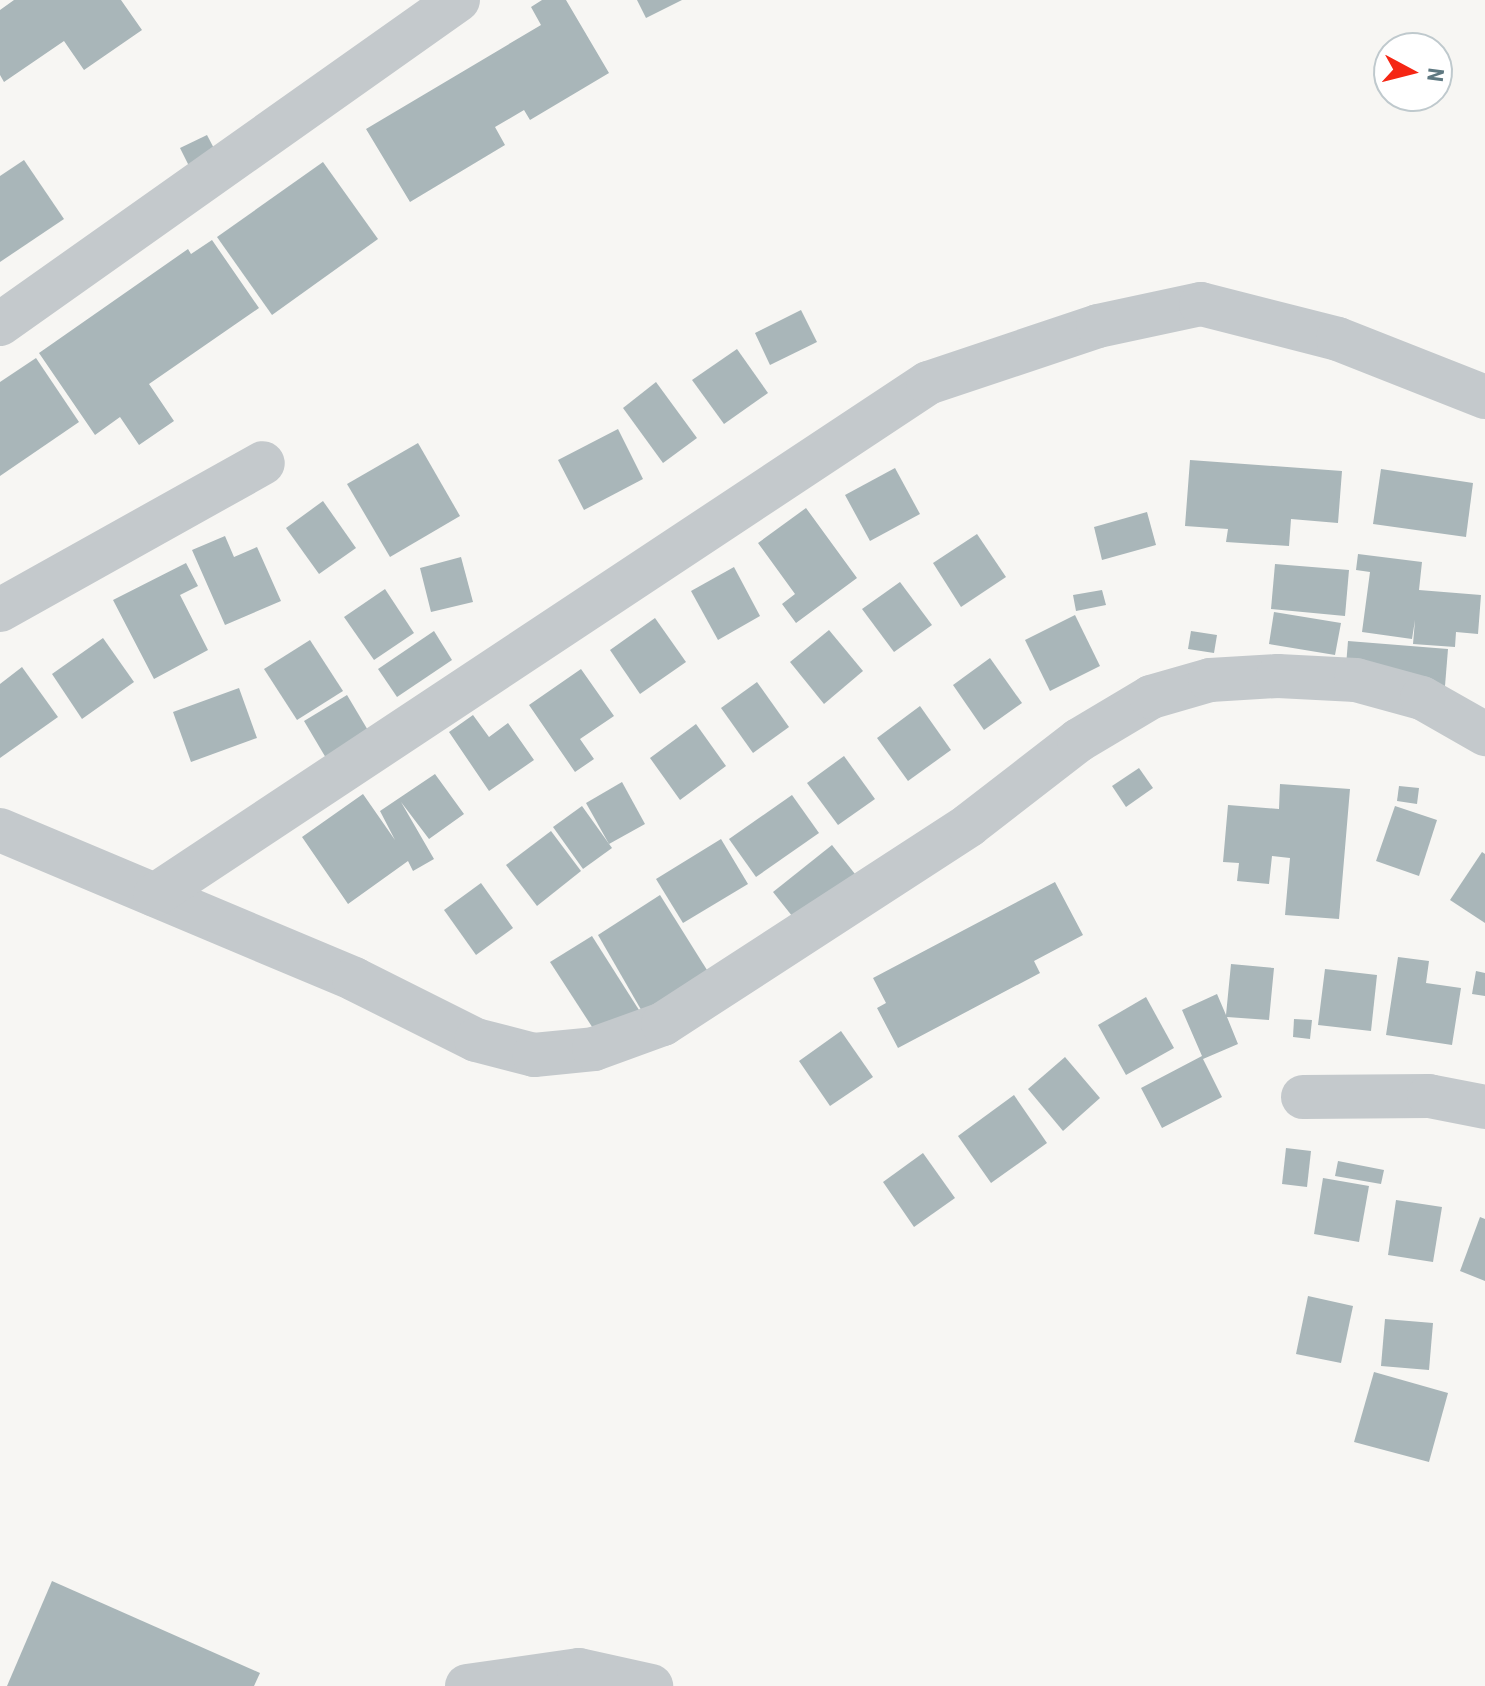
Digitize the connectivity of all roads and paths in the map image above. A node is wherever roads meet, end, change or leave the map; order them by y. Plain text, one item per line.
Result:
1 (458, 0) edge
2 (0, 324) edge
3 (1485, 397) edge
4 (263, 463) dead end
5 (0, 610) edge
6 (1485, 734) edge
7 (0, 830) edge
8 (155, 895) junction
9 (1303, 1097) dead end
10 (1485, 1107) edge
11 (519, 1681) edge
12 (467, 1686) edge
13 (651, 1686) edge

1 - 2 street
3 - 8 street
4 - 5 street
6 - 8 street
7 - 8 street
9 - 10 street
11 - 12 street
11 - 13 street

